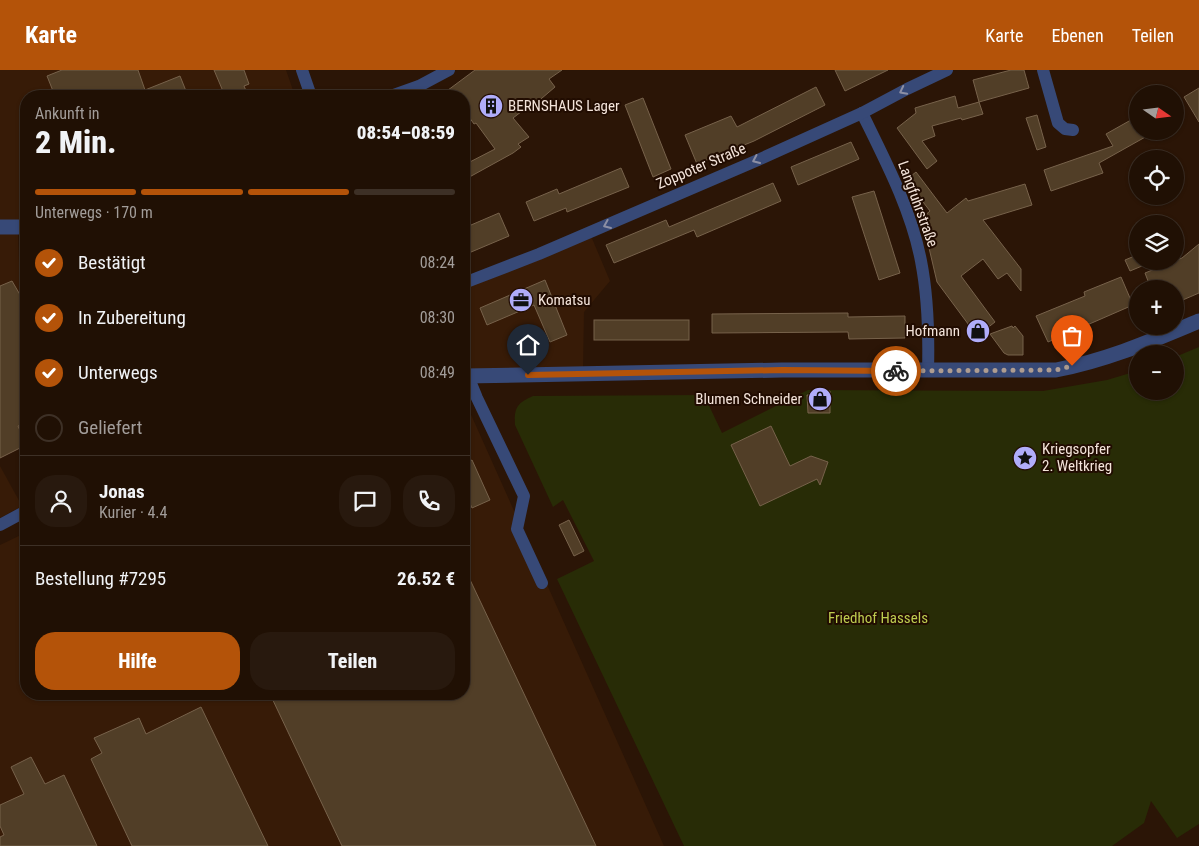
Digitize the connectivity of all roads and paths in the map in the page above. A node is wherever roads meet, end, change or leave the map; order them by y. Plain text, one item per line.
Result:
1 (302, 70) edge
2 (449, 70) edge
3 (947, 70) edge
4 (1043, 70) edge
5 (309, 90) edge
6 (408, 90) edge
7 (862, 113) junction
8 (1073, 130) dead end
9 (0, 227) edge
10 (20, 227) edge
11 (470, 281) edge
12 (1199, 321) edge
13 (928, 371) junction
14 (470, 376) edge
15 (470, 384) edge
16 (20, 514) edge
17 (0, 525) edge
18 (542, 583) dead end

1 - 5 street
2 - 6 street
3 -> 7 street, Zoppoter Straße
4 - 8 street
7 -> 11 street, Zoppoter Straße
7 - 13 street, Langfuhrstraße
9 - 10 street
12 - 13 street
13 - 14 street
15 - 18 street
16 - 17 street

